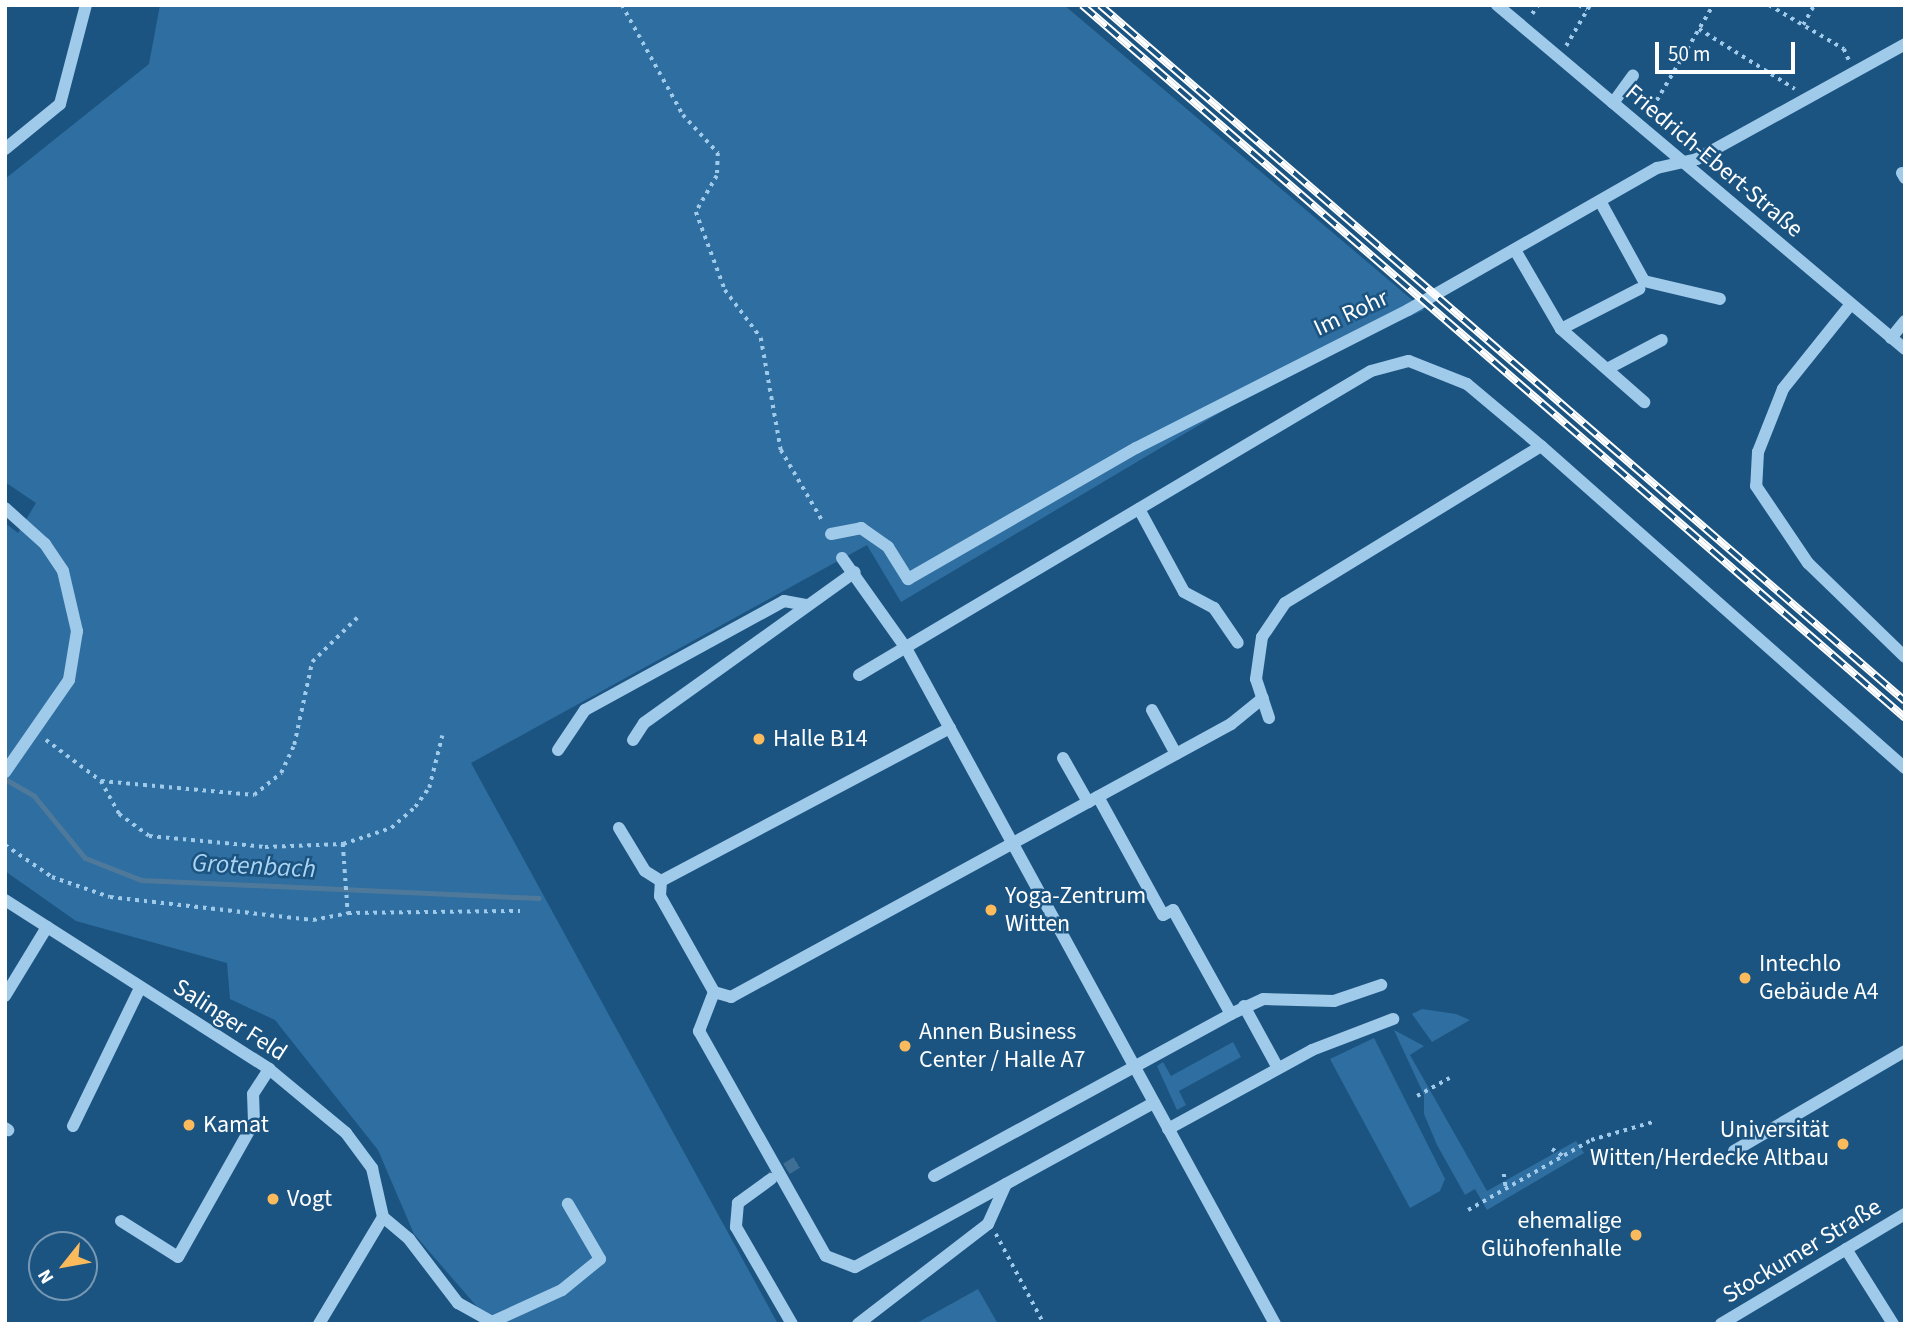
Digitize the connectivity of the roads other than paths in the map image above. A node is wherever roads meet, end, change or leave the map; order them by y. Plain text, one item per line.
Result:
1 (86, 5) edge
2 (1497, 5) edge
3 (1905, 44) edge
4 (1633, 75) dead end
5 (1614, 103) junction
6 (5, 149) edge
7 (1682, 160) junction
8 (1600, 201) junction
9 (1516, 250) junction
10 (1639, 289) dead end
11 (1720, 299) dead end
12 (1851, 304) junction
13 (1905, 321) edge
14 (1561, 328) junction
15 (1891, 338) junction
16 (1662, 340) dead end
17 (1905, 349) edge
18 (1607, 369) junction
19 (1644, 402) dead end
20 (1541, 446) junction
21 (5, 508) edge
22 (1139, 509) junction
23 (831, 534) road end
24 (842, 558) dead end
25 (855, 572) junction
26 (806, 605) junction
27 (1238, 643) dead end
28 (906, 648) junction
29 (1905, 657) edge
30 (859, 675) dead end
31 (1263, 698) junction
32 (1152, 710) dead end
33 (1269, 718) dead end
34 (950, 728) junction
35 (633, 740) dead end
36 (558, 750) dead end
37 (1176, 754) junction
38 (1063, 758) dead end
39 (1905, 768) edge
40 (5, 772) edge
41 (1093, 800) junction
42 (619, 828) dead end
43 (1012, 844) junction
44 (661, 881) junction
45 (5, 900) edge
46 (47, 927) junction
47 (1381, 985) dead end
48 (140, 988) junction
49 (714, 992) junction
50 (5, 996) edge
51 (1244, 1006) junction
52 (1231, 1014) junction
53 (1393, 1019) dead end
54 (1905, 1051) edge
55 (1278, 1068) junction
56 (269, 1069) junction
57 (1133, 1069) junction
58 (1153, 1104) junction
59 (73, 1126) dead end
60 (1168, 1129) junction
61 (1734, 1151) dead end
62 (934, 1176) dead end
63 (771, 1178) tunnel mouth
64 (1006, 1183) junction
65 (568, 1204) dead end
66 (1905, 1214) edge
67 (383, 1217) junction
68 (121, 1221) dead end
69 (1846, 1249) junction
70 (319, 1324) edge
71 (792, 1324) edge
72 (858, 1324) edge
73 (1275, 1324) edge
74 (1721, 1324) edge
75 (1893, 1324) edge

1 - 6 street
2 - 5 street, Friedrich-Ebert-Straße
3 - 7 street, Im Rohr
4 - 5 street
5 - 7 street, Friedrich-Ebert-Straße
7 - 8 street, Im Rohr
7 - 12 street, Friedrich-Ebert-Straße
8 - 9 street, Im Rohr
8 - 11 street
9 - 14 street
9 - 23 street, Im Rohr
10 - 14 street
12 - 15 street, Friedrich-Ebert-Straße
12 - 29 street
13 - 15 street
14 - 18 street
15 - 17 street, Friedrich-Ebert-Straße
16 - 18 street
18 - 19 street
20 - 22 street
20 - 31 street
20 - 39 street
21 - 40 street
22 - 27 street
22 - 28 street
24 - 25 street
25 - 26 street
25 - 28 street
26 - 35 street
26 - 36 street
28 - 30 street
28 - 34 street
31 - 33 street
31 - 37 street
32 - 37 street
34 - 43 street
34 - 44 street
37 - 41 street
38 - 41 street
41 - 43 street
41 - 52 street
42 - 44 street
43 - 49 street
43 - 57 street
44 - 49 street
45 - 46 street, Salinger Feld
46 - 48 street, Salinger Feld
46 - 50 street
47 - 51 street
48 - 56 street, Salinger Feld
48 - 59 street
49 - 64 street
51 - 52 street
51 - 55 street
52 - 57 street
53 - 55 street
54 - 61 street
55 - 60 street
56 - 67 street, Salinger Feld
56 - 68 street
57 - 58 street
57 - 62 street
58 - 60 street
58 - 64 street
60 - 73 street
63 - 71 street
64 - 72 street
65 - 67 street
66 - 69 street, Stockumer Straße
67 - 70 street
69 - 74 street, Stockumer Straße
69 - 75 street

